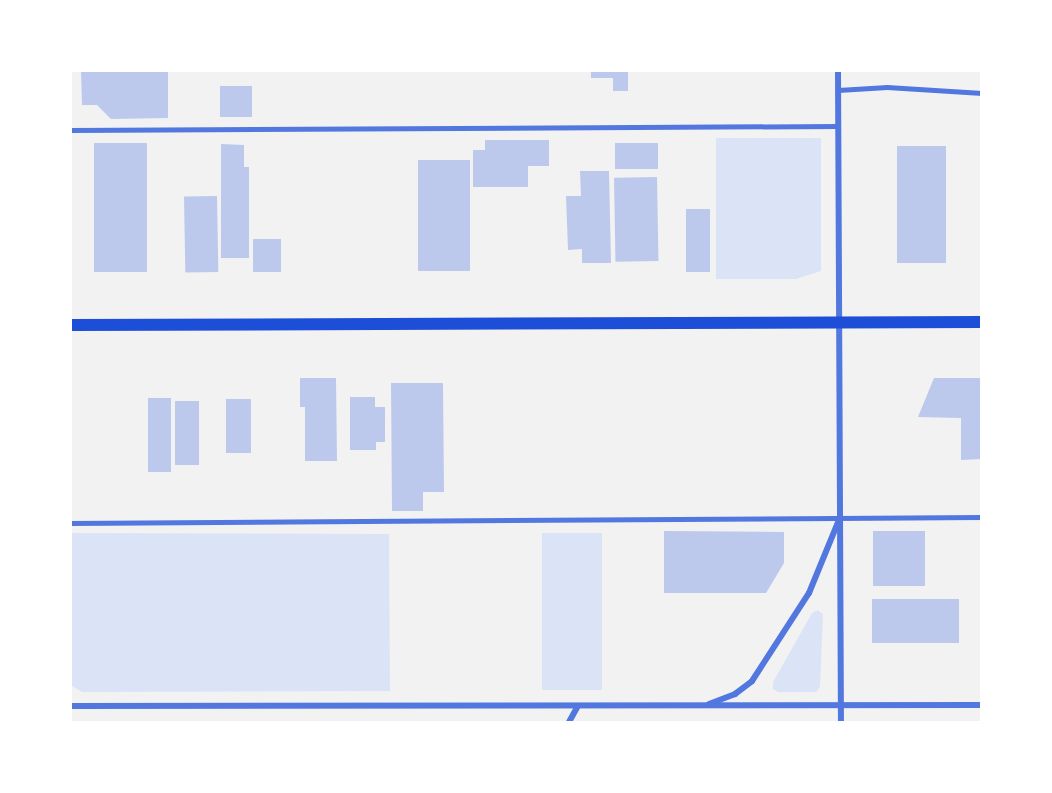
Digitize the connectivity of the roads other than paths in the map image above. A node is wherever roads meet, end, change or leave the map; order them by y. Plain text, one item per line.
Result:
1 (838, 70) edge
2 (838, 90) junction
3 (981, 93) edge
4 (838, 126) junction
5 (70, 130) edge
6 (838, 322) junction
7 (981, 322) edge
8 (70, 325) edge
9 (840, 515) junction
10 (981, 517) edge
11 (70, 523) edge
12 (706, 705) junction
13 (841, 705) junction
14 (981, 705) edge
15 (70, 706) edge
16 (578, 706) junction
17 (569, 723) edge
18 (841, 723) edge

1 - 2 street
2 - 3 lane
2 - 4 street
4 - 5 lane
4 - 6 street
6 - 7 main road
6 - 8 main road
6 - 9 street
9 - 10 lane
9 - 11 lane
9 - 12 street
9 - 13 street
12 - 13 street
12 - 16 street
13 - 14 street
13 - 18 street
15 - 16 street
16 - 17 street

